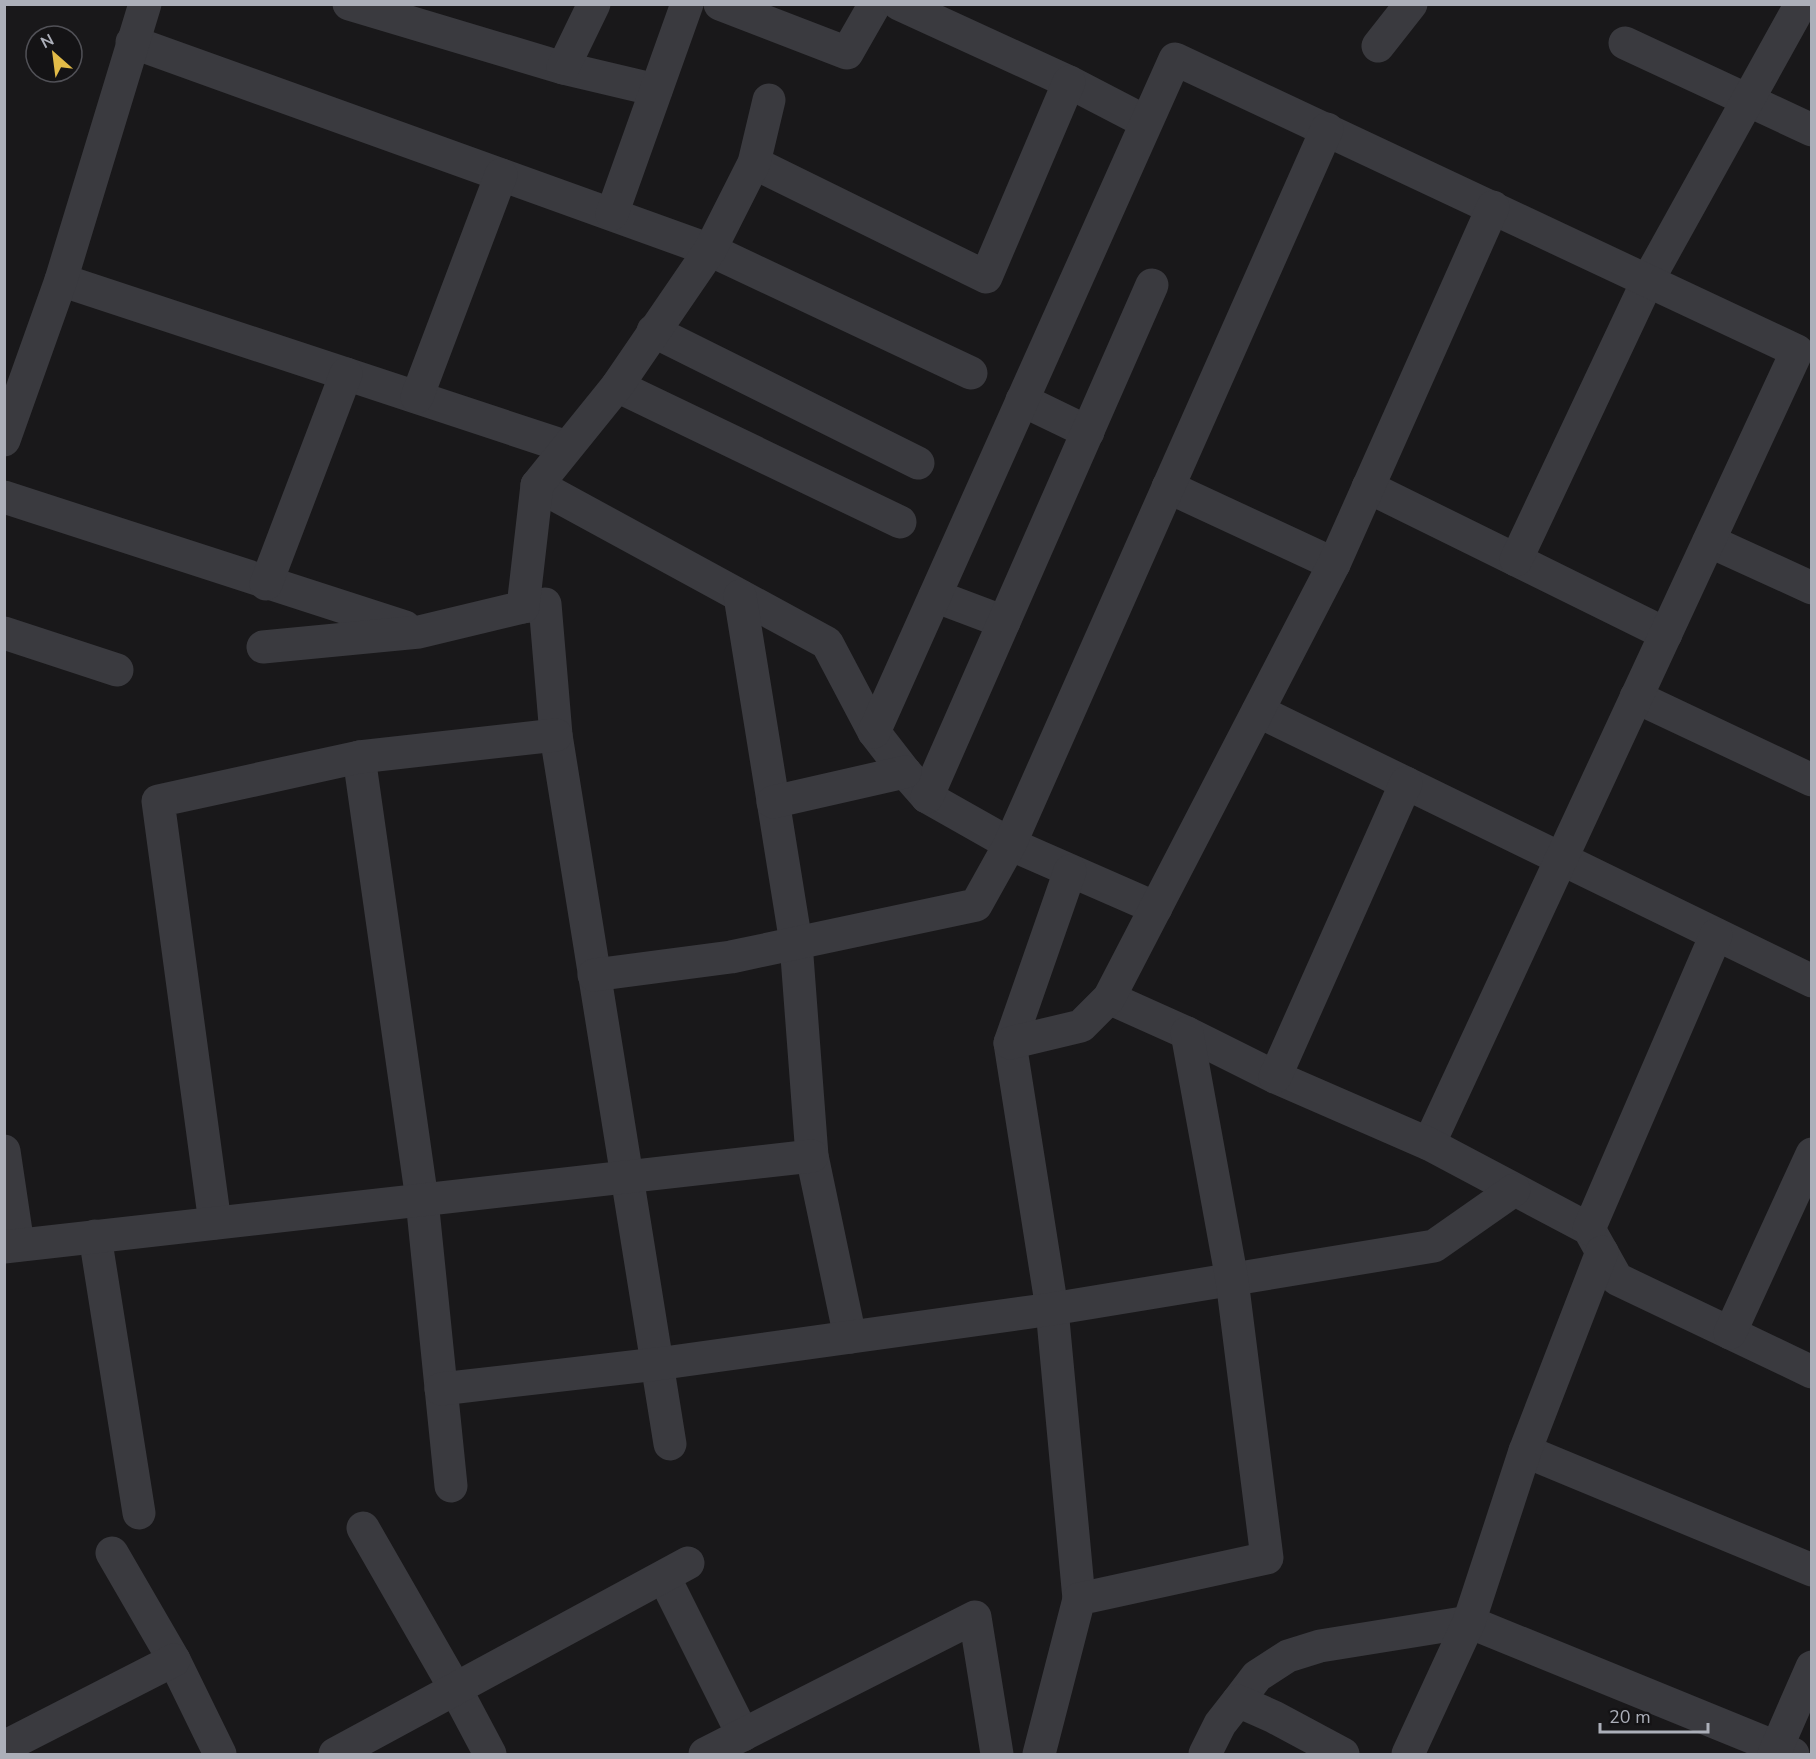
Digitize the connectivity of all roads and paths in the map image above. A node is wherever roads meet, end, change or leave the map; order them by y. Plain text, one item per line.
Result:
1 (145, 4) edge
2 (349, 4) edge
3 (594, 4) edge
4 (687, 4) edge
5 (720, 4) edge
6 (875, 4) edge
7 (899, 4) edge
8 (1411, 4) edge
9 (1801, 4) edge
10 (132, 42) junction
11 (1625, 43) dead end
12 (1378, 46) dead end
13 (563, 68) junction
14 (1069, 82) junction
15 (656, 90) junction
16 (769, 100) dead end
17 (1748, 100) junction
18 (1146, 122) junction
19 (1327, 129) junction
20 (1812, 130) edge
21 (754, 163) junction
22 (501, 175) junction
23 (1493, 207) junction
24 (612, 214) junction
25 (710, 250) junction
26 (62, 280) junction
27 (1648, 280) junction
28 (1152, 285) dead end
29 (653, 331) junction
30 (971, 373) dead end
31 (346, 374) junction
32 (617, 386) junction
33 (417, 397) junction
34 (1022, 400) junction
35 (1088, 432) junction
36 (4, 440) edge
37 (567, 447) junction
38 (918, 464) dead end
39 (537, 485) junction
40 (1168, 487) junction
41 (1368, 488) junction
42 (4, 497) edge
43 (900, 522) dead end
44 (1709, 541) junction
45 (1516, 560) junction
46 (1334, 564) junction
47 (266, 584) junction
48 (1812, 588) edge
49 (740, 596) junction
50 (935, 596) junction
51 (523, 607) junction
52 (1004, 622) junction
53 (419, 632) junction
54 (4, 633) edge
55 (1666, 634) junction
56 (263, 647) dead end
57 (117, 670) dead end
58 (1636, 697) junction
59 (1258, 711) junction
60 (874, 732) junction
61 (556, 735) junction
62 (358, 757) junction
63 (904, 772) junction
64 (1812, 780) edge
65 (1407, 783) junction
66 (927, 797) junction
67 (773, 802) junction
68 (1010, 844) junction
69 (1561, 859) junction
70 (1070, 871) junction
71 (1156, 908) junction
72 (1716, 934) junction
73 (796, 943) junction
74 (594, 975) junction
75 (1812, 981) edge
76 (1109, 998) junction
77 (1187, 1033) junction
78 (1010, 1043) junction
79 (1275, 1077) junction
80 (1429, 1144) junction
81 (4, 1151) edge
82 (1812, 1154) edge
83 (812, 1156) junction
84 (627, 1177) junction
85 (1514, 1190) junction
86 (422, 1200) junction
87 (215, 1223) junction
88 (95, 1236) junction
89 (1595, 1240) junction
90 (11, 1246) edge
91 (1232, 1280) junction
92 (1052, 1309) junction
93 (1730, 1333) junction
94 (850, 1337) junction
95 (657, 1364) junction
96 (1812, 1372) edge
97 (441, 1389) junction
98 (670, 1444) dead end
99 (1524, 1451) junction
100 (451, 1486) dead end
101 (140, 1514) dead end
102 (363, 1528) dead end
103 (112, 1553) dead end
104 (1812, 1570) edge
105 (1079, 1599) junction
106 (1469, 1623) junction
107 (174, 1660) junction
108 (1812, 1667) edge
109 (456, 1690) junction
110 (1238, 1701) junction
111 (743, 1735) junction
112 (8, 1738) edge
113 (1781, 1752) edge
114 (220, 1755) edge
115 (335, 1755) edge
116 (490, 1755) edge
117 (705, 1755) edge
118 (997, 1755) edge
119 (1039, 1755) edge
120 (1205, 1755) edge
121 (1343, 1755) edge
122 (1408, 1755) edge

1 - 10 street
2 - 13 street
3 - 13 street
4 - 15 street
5 - 6 street
7 - 14 street
8 - 12 street
9 - 17 street
10 - 22 street
10 - 26 street
11 - 17 street
13 - 15 street
14 - 18 street
14 - 21 street
15 - 24 street
16 - 21 street
17 - 20 street
17 - 27 street
18 - 19 street
18 - 34 street
19 - 23 street
19 - 40 street
21 - 25 street
22 - 24 street
22 - 33 street
23 - 27 street
23 - 41 street
24 - 25 street
25 - 29 street
25 - 30 street
26 - 31 street
26 - 36 street
27 - 44 street
27 - 45 street
28 - 35 street
29 - 32 street
29 - 38 street
31 - 33 street
31 - 47 street
32 - 37 street
32 - 43 street
33 - 37 street
34 - 35 street
34 - 50 street
35 - 52 street
37 - 39 street
39 - 49 street
39 - 51 street
40 - 46 street
40 - 68 street
41 - 45 street
41 - 46 street
42 - 47 street
44 - 48 street
44 - 55 street
45 - 55 street
46 - 59 street
47 - 53 street
49 - 60 street
49 - 67 street
50 - 52 street
50 - 60 street
51 - 53 street
51 - 61 street
52 - 66 street
53 - 56 street
54 - 57 street
55 - 58 street
58 - 64 street
58 - 69 street
59 - 65 street
59 - 71 street
60 - 63 street
61 - 62 street
61 - 74 street
62 - 86 street
62 - 87 street
63 - 66 street
63 - 67 street
65 - 69 street
65 - 79 street
66 - 68 street
67 - 73 street
68 - 70 street
68 - 73 street
69 - 72 street
69 - 80 street
70 - 71 street
70 - 78 street
71 - 76 street
72 - 75 street
72 - 89 street
73 - 74 street
73 - 83 street
74 - 84 street
76 - 77 street
76 - 78 street
77 - 79 street
77 - 91 street
78 - 92 street
79 - 80 street
80 - 85 street
81 - 90 street
82 - 93 street
83 - 84 street
83 - 94 street
84 - 86 street
84 - 95 street
85 - 89 street
85 - 91 street
86 - 87 street
86 - 97 street
87 - 88 street
88 - 90 street
88 - 101 street
89 - 93 street
89 - 99 street
91 - 92 street
91 - 105 street
92 - 94 street
92 - 105 street
93 - 96 street
94 - 95 street
95 - 97 street
95 - 98 street
97 - 100 street
99 - 104 street
99 - 106 street
102 - 109 street
103 - 107 street
105 - 119 street
106 - 110 street
106 - 113 street
106 - 122 street
107 - 112 street
107 - 114 street
108 - 113 street
109 - 111 street
109 - 115 street
109 - 116 street
110 - 120 street
110 - 121 street
111 - 117 street
111 - 118 street

